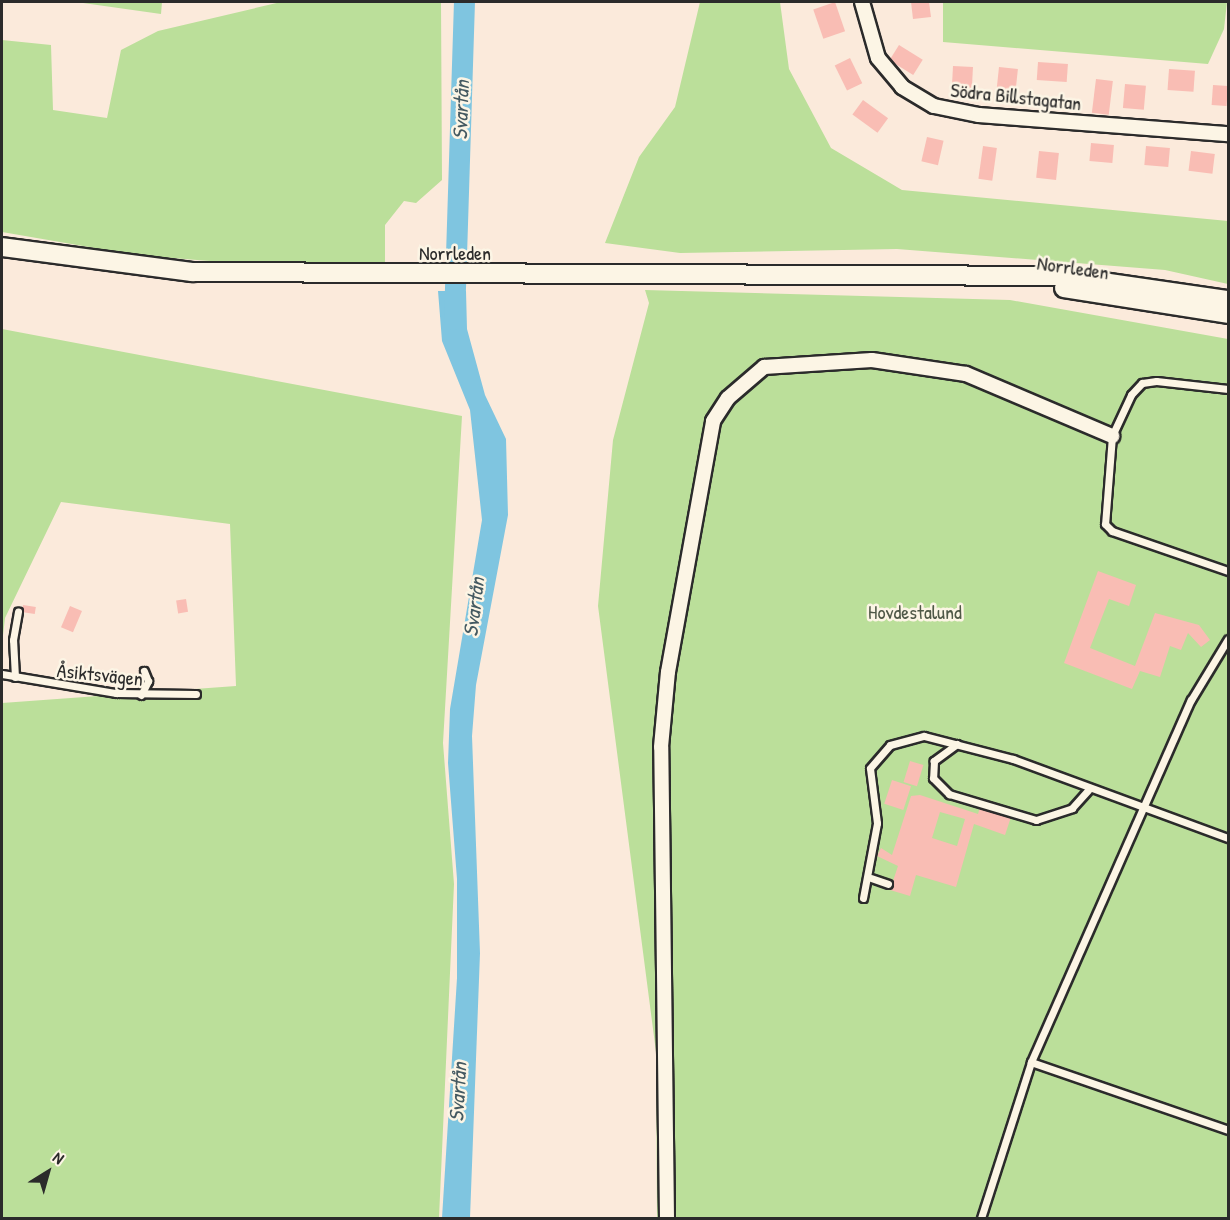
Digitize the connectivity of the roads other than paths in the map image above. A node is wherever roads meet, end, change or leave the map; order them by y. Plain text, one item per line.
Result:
1 (862, 2) edge
2 (1228, 134) edge
3 (2, 247) edge
4 (910, 272) junction
5 (1228, 300) edge
6 (1228, 314) edge
7 (1228, 389) edge
8 (1112, 436) junction
9 (1228, 571) edge
10 (18, 611) dead end
11 (1228, 639) edge
12 (144, 671) dead end
13 (2, 674) edge
14 (15, 677) junction
15 (196, 694) dead end
16 (141, 695) junction
17 (957, 744) junction
18 (1088, 790) junction
19 (1145, 809) junction
20 (1228, 838) edge
21 (871, 878) junction
22 (888, 884) dead end
23 (863, 898) dead end
24 (1031, 1062) junction
25 (1228, 1130) edge
26 (667, 1218) edge
27 (981, 1218) edge

1 - 2 street, Södra Billstagatan
3 - 4 main road, Norrleden
4 - 5 main road, Norrleden
4 - 6 main road, Norrleden
7 - 8 lane
8 - 9 lane
8 - 26 street
10 - 14 lane
11 - 19 lane
12 - 16 lane
13 - 14 lane, Åsiktsvägen
14 - 16 lane, Åsiktsvägen
15 - 16 lane, Åsiktsvägen
17 - 18 lane
17 - 18 lane
17 - 21 lane
18 - 19 lane
19 - 20 lane
19 - 24 lane
21 - 22 lane
21 - 23 lane
24 - 25 lane
24 - 27 lane

